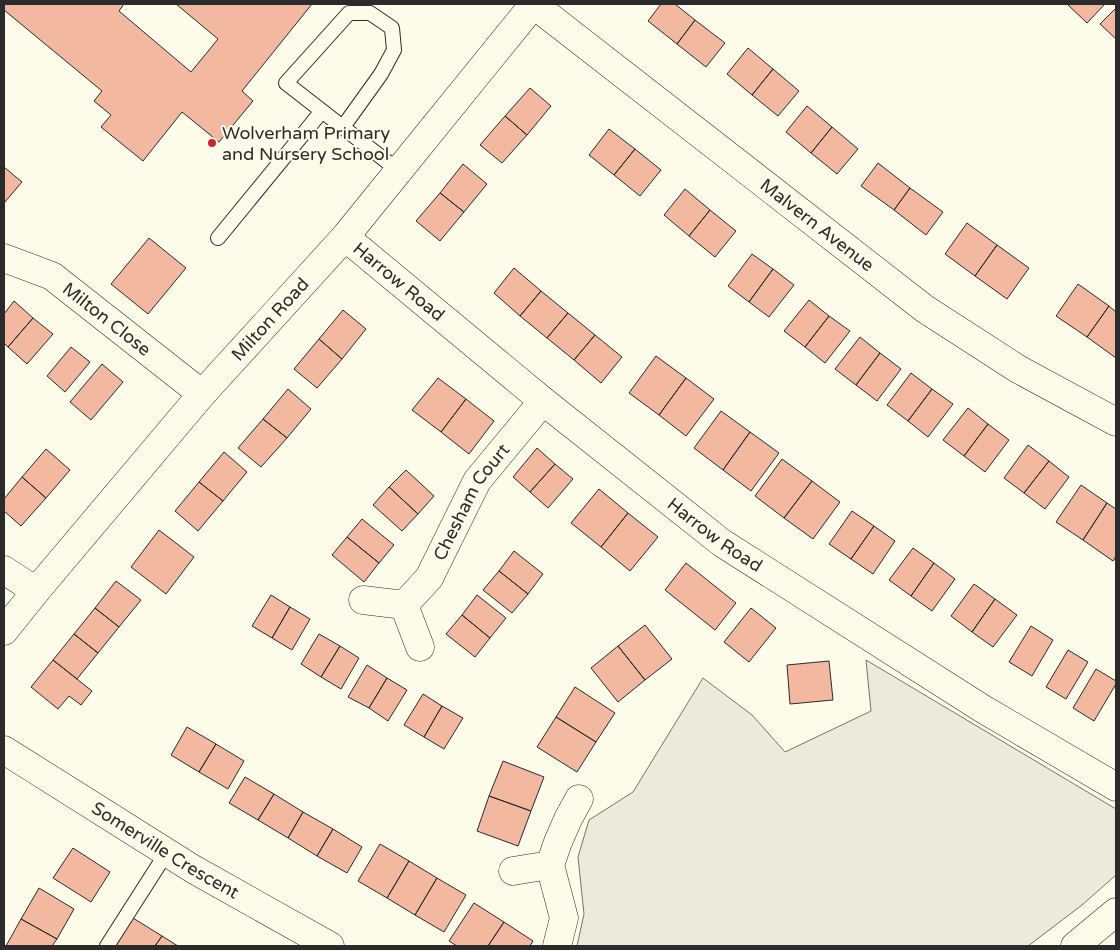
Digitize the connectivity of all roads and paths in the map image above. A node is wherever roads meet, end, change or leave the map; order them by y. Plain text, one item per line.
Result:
1 (534, 4) edge
2 (322, 111) junction
3 (343, 127) junction
4 (399, 171) junction
5 (345, 237) junction
6 (218, 238) dead end
7 (4, 258) edge
8 (202, 394) junction
9 (542, 401) junction
10 (1116, 422) edge
11 (4, 570) edge
12 (36, 591) junction
13 (363, 600) dead end
14 (404, 605) junction
15 (4, 631) edge
16 (420, 647) dead end
17 (4, 750) edge
18 (1116, 787) edge
19 (579, 799) dead end
20 (167, 852) junction
21 (550, 866) junction
22 (513, 871) dead end
23 (1116, 912) edge
24 (107, 946) edge
25 (330, 946) edge
26 (556, 946) edge
27 (1075, 946) edge

1 - 4 street, Milton Road
1 - 10 street, Malvern Avenue
2 - 3 lane
2 - 3 lane
2 - 6 lane
3 - 4 lane
4 - 5 street, Milton Road
5 - 8 street, Milton Road
5 - 9 street, Harrow Road
7 - 8 street, Milton Close
8 - 12 street, Milton Road
9 - 14 street, Chesham Court
9 - 18 street, Harrow Road
11 - 12 street
12 - 15 street, Milton Road
13 - 14 street
14 - 16 street
17 - 20 street, Somerville Crescent
19 - 21 street
20 - 24 lane
20 - 25 street, Somerville Crescent
21 - 22 street
21 - 26 street
23 - 27 street

